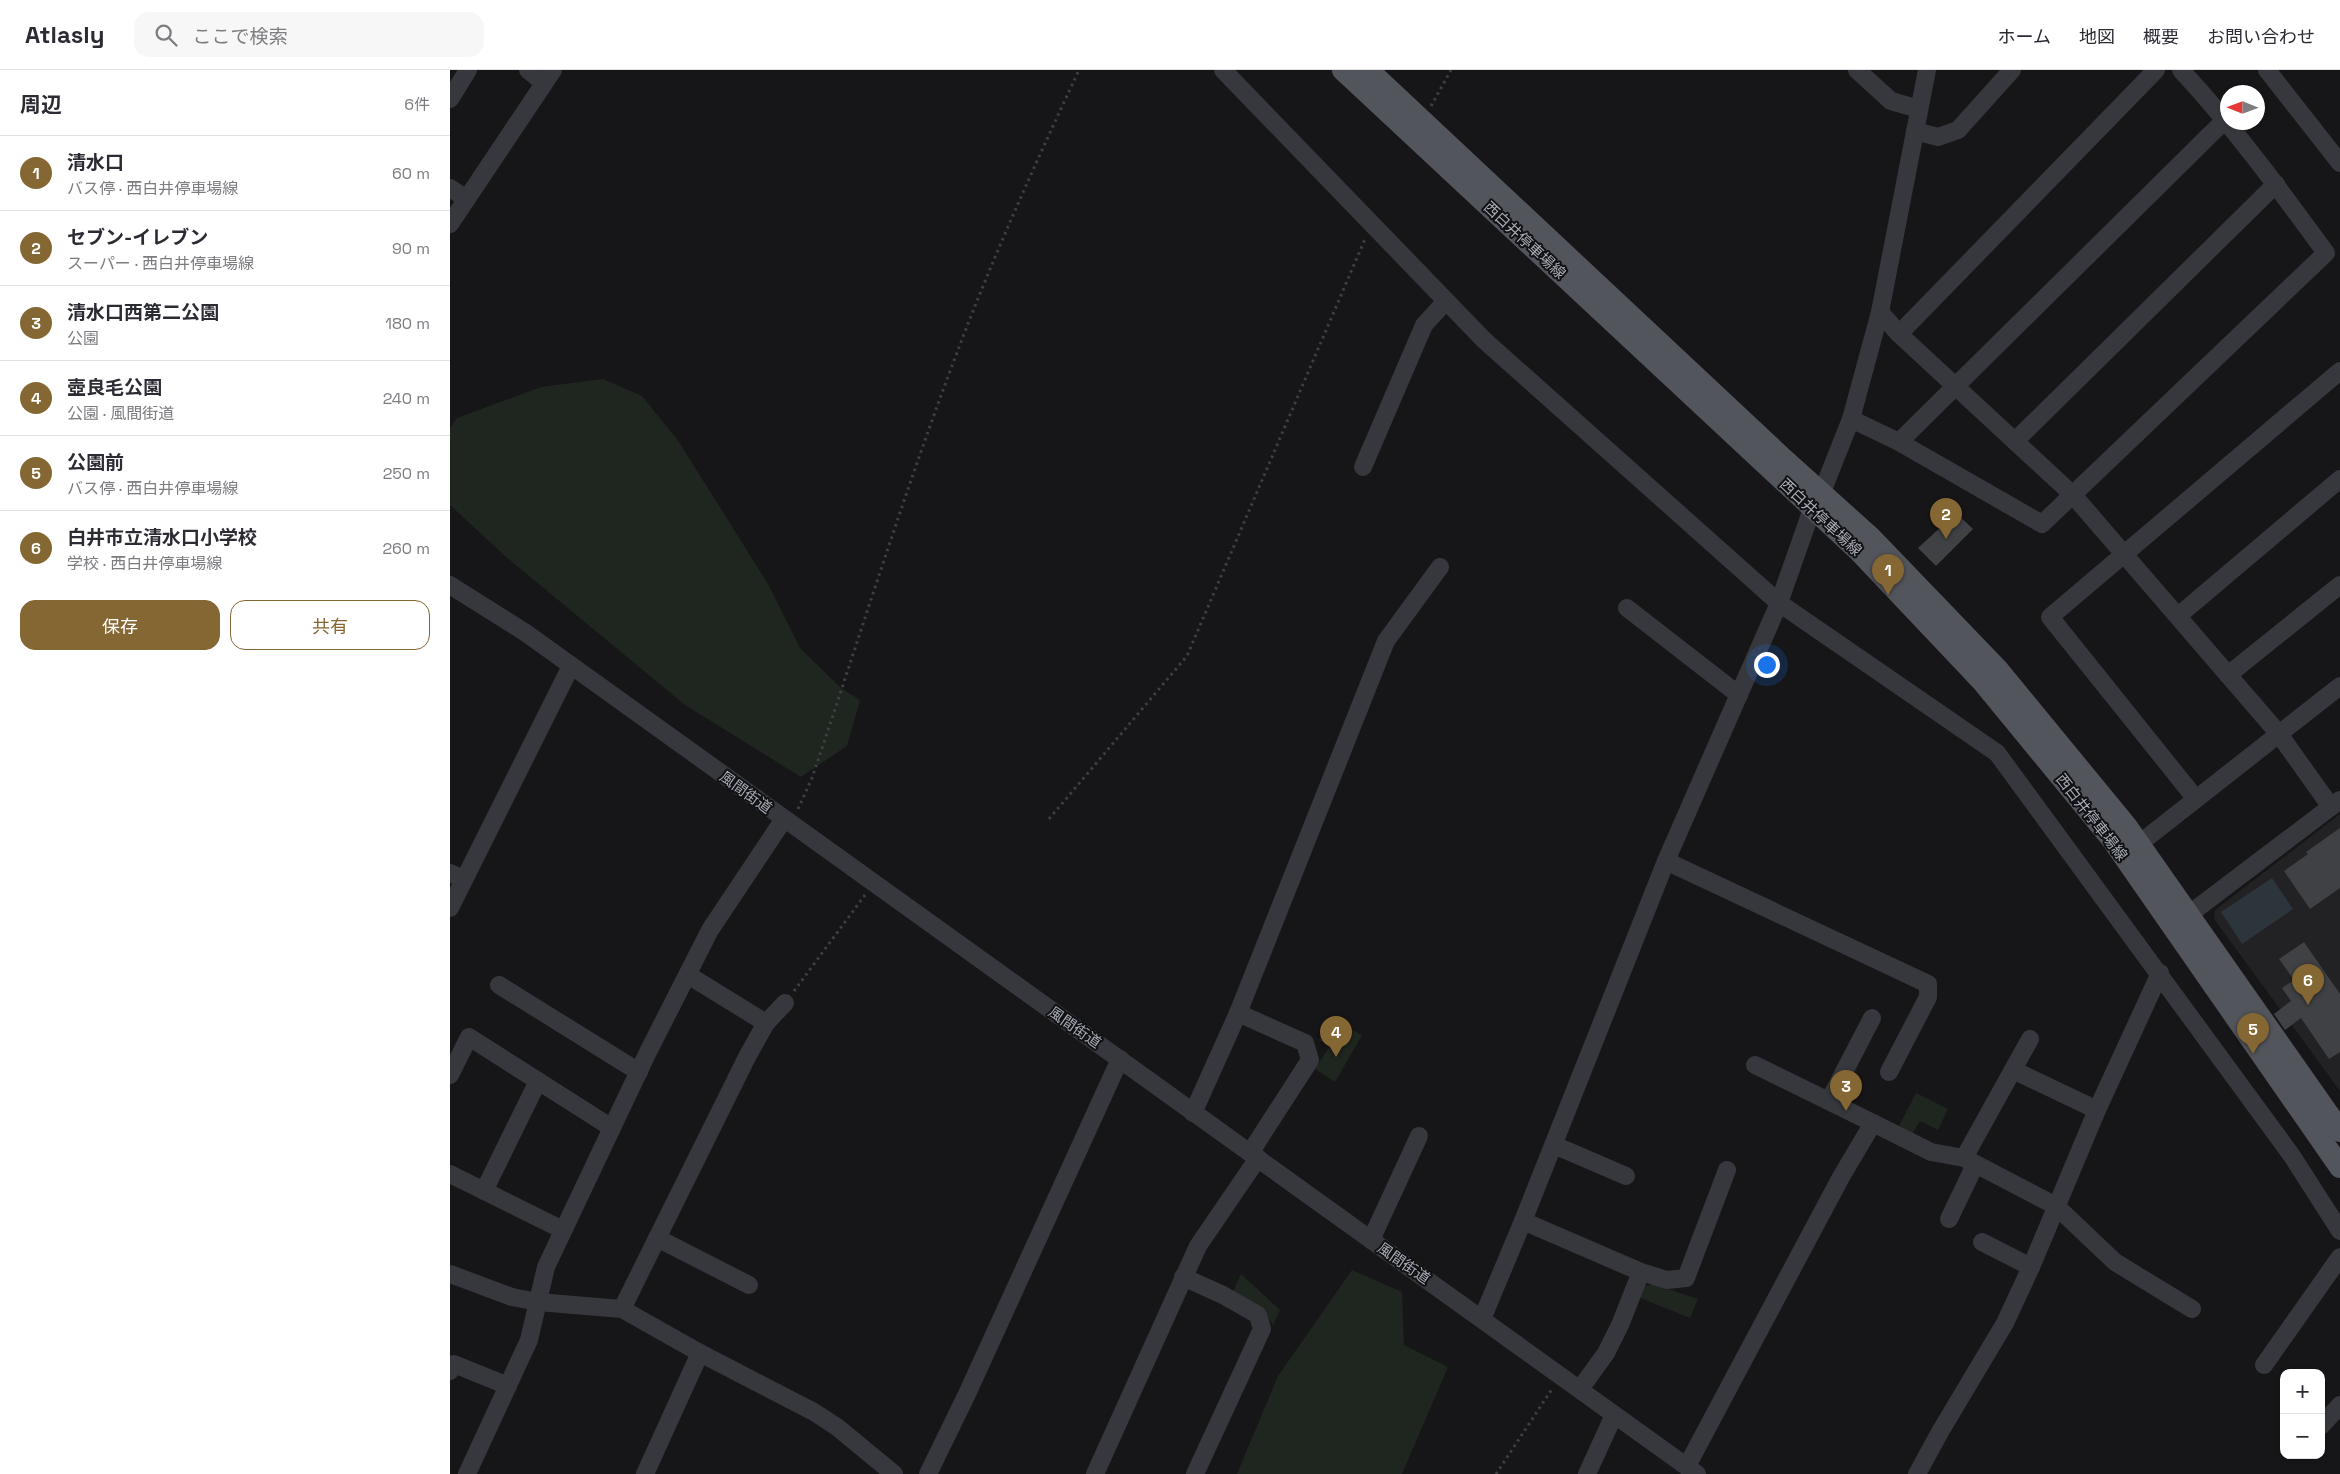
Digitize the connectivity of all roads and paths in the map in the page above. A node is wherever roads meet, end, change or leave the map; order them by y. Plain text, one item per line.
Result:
1 (468, 70) edge
2 (528, 70) edge
3 (1079, 70) edge
4 (1223, 70) edge
5 (1343, 70) edge
6 (1368, 70) edge
7 (1451, 70) edge
8 (1857, 70) edge
9 (1927, 70) edge
10 (2012, 70) edge
11 (2156, 70) edge
12 (2181, 70) edge
13 (2267, 70) edge
14 (549, 76) edge
15 (450, 99) edge
16 (1920, 109) junction
17 (2220, 114) edge
18 (1422, 121) junction
19 (2220, 125) edge
20 (2233, 130) edge
21 (1915, 131) junction
22 (2340, 163) edge
23 (2276, 184) junction
24 (450, 188) edge
25 (467, 199) junction
26 (1372, 223) junction
27 (450, 224) edge
28 (1446, 301) junction
29 (1880, 312) junction
30 (1899, 334) junction
31 (2340, 371) edge
32 (1955, 386) junction
33 (1850, 419) junction
34 (2015, 441) junction
35 (1899, 442) junction
36 (1363, 467) dead end
37 (2340, 479) edge
38 (2073, 495) junction
39 (1817, 501) junction
40 (2125, 554) junction
41 (1440, 567) dead end
42 (450, 585) edge
43 (2340, 585) edge
44 (1779, 602) junction
45 (1627, 608) dead end
46 (2178, 616) junction
47 (571, 666) junction
48 (2228, 675) junction
49 (2340, 686) edge
50 (1739, 695) junction
51 (2279, 734) junction
52 (2196, 799) junction
53 (2336, 804) edge
54 (1049, 819) dead end
55 (788, 821) junction
56 (2131, 850) junction
57 (1666, 861) junction
58 (457, 876) edge
59 (874, 882) junction
60 (450, 908) edge
61 (2181, 920) junction
62 (2160, 973) junction
63 (688, 975) junction
64 (499, 985) dead end
65 (785, 1004) joint
66 (1238, 1013) junction
67 (1872, 1018) dead end
68 (766, 1023) junction
69 (2030, 1039) dead end
70 (1120, 1059) junction
71 (1756, 1064) dead end
72 (2013, 1070) junction
73 (639, 1072) junction
74 (1889, 1072) dead end
75 (450, 1075) edge
76 (538, 1082) junction
77 (1829, 1101) junction
78 (2097, 1110) junction
79 (1193, 1113) junction
80 (1873, 1123) junction
81 (612, 1128) junction
82 (2340, 1131) edge
83 (1418, 1136) dead end
84 (1554, 1145) junction
85 (1254, 1156) junction
86 (1969, 1161) junction
87 (2340, 1167) edge
88 (1726, 1170) dead end
89 (450, 1174) edge
90 (1626, 1176) dead end
91 (484, 1191) junction
92 (2056, 1206) junction
93 (1949, 1219) dead end
94 (1523, 1221) junction
95 (563, 1230) junction
96 (2340, 1231) edge
97 (657, 1238) junction
98 (1371, 1240) junction
99 (1982, 1242) dead end
100 (2340, 1257) edge
101 (2031, 1268) junction
102 (1641, 1272) junction
103 (450, 1274) edge
104 (1183, 1277) junction
105 (749, 1285) dead end
106 (538, 1302) junction
107 (622, 1309) junction
108 (2192, 1309) dead end
109 (1482, 1319) junction
110 (700, 1353) junction
111 (2264, 1365) dead end
112 (450, 1371) edge
113 (1561, 1376) junction
114 (508, 1386) junction
115 (1580, 1389) junction
116 (2340, 1405) edge
117 (1614, 1415) junction
118 (2325, 1422) edge
119 (1692, 1470) edge
120 (467, 1474) edge
121 (646, 1474) edge
122 (894, 1474) edge
123 (928, 1474) edge
124 (1094, 1474) edge
125 (1195, 1474) edge
126 (1496, 1474) edge
127 (1587, 1474) edge
128 (1917, 1474) edge

1 - 15 street
2 - 14 street
3 - 55 path
4 - 26 street
5 - 39 main road, 西白井停車場線
6 - 18 main road, 西白井停車場線
7 - 18 path
8 - 16 street
9 - 16 street
10 - 21 street
11 - 30 street
12 - 17 street
13 - 22 street
14 - 25 street
16 - 21 street
18 - 39 main road, 西白井停車場線
19 - 32 street
20 - 23 street
21 - 29 street
23 - 34 street
23 - 38 street
24 - 25 street
25 - 27 street
26 - 28 street
26 - 54 path
28 - 36 street
28 - 44 street
29 - 30 street
29 - 33 street
30 - 32 street
31 - 40 street
32 - 34 street
32 - 35 street
33 - 35 street
33 - 39 street
34 - 38 street
35 - 38 street
37 - 46 street
38 - 40 street
39 - 44 street
39 - 56 main road, 西白井停車場線
40 - 46 street
40 - 52 street
41 - 66 street
42 - 47 street, 風間街道
43 - 48 street
44 - 50 street
44 - 62 street
45 - 50 street
46 - 48 street
47 - 55 street, 風間街道
47 - 58 street
48 - 51 street
49 - 51 street
50 - 57 street
51 - 52 street
51 - 53 street
52 - 56 street
53 - 61 street
55 - 59 street, 風間街道
55 - 63 street
56 - 61 main road, 西白井停車場線
57 - 74 street
57 - 84 street
58 - 60 street
59 - 65 path
59 - 70 street, 風間街道
61 - 82 main road, 西白井停車場線
61 - 87 main road, 西白井停車場線
62 - 78 street
62 - 96 street
63 - 68 street
63 - 73 street
64 - 73 street
65 - 68 street
66 - 79 street
66 - 85 street
67 - 77 street
68 - 97 street
69 - 72 street
70 - 79 street, 風間街道
70 - 123 street
71 - 77 street
72 - 78 street
72 - 86 street
73 - 81 street
75 - 76 street
76 - 81 street
76 - 91 street
77 - 80 street
78 - 92 street
79 - 85 street, 風間街道
80 - 86 street
80 - 119 street
81 - 95 street
83 - 98 street
84 - 90 street
84 - 94 street
85 - 98 street, 風間街道
85 - 104 street
86 - 92 street
86 - 93 street
88 - 102 street
89 - 91 street
91 - 95 street
92 - 101 street
92 - 108 street
94 - 102 street
94 - 109 street
95 - 106 street
97 - 105 street
97 - 107 street
98 - 109 street, 風間街道
99 - 101 street
100 - 111 street
101 - 128 street
102 - 115 street
103 - 106 street
104 - 124 street
104 - 125 street
106 - 107 street
106 - 114 street
107 - 110 street
109 - 113 street, 風間街道
110 - 121 street
110 - 122 street
112 - 114 street
113 - 115 street, 風間街道
113 - 126 path
114 - 120 street
115 - 117 street, 風間街道
116 - 118 street
117 - 119 street, 風間街道
117 - 127 street

